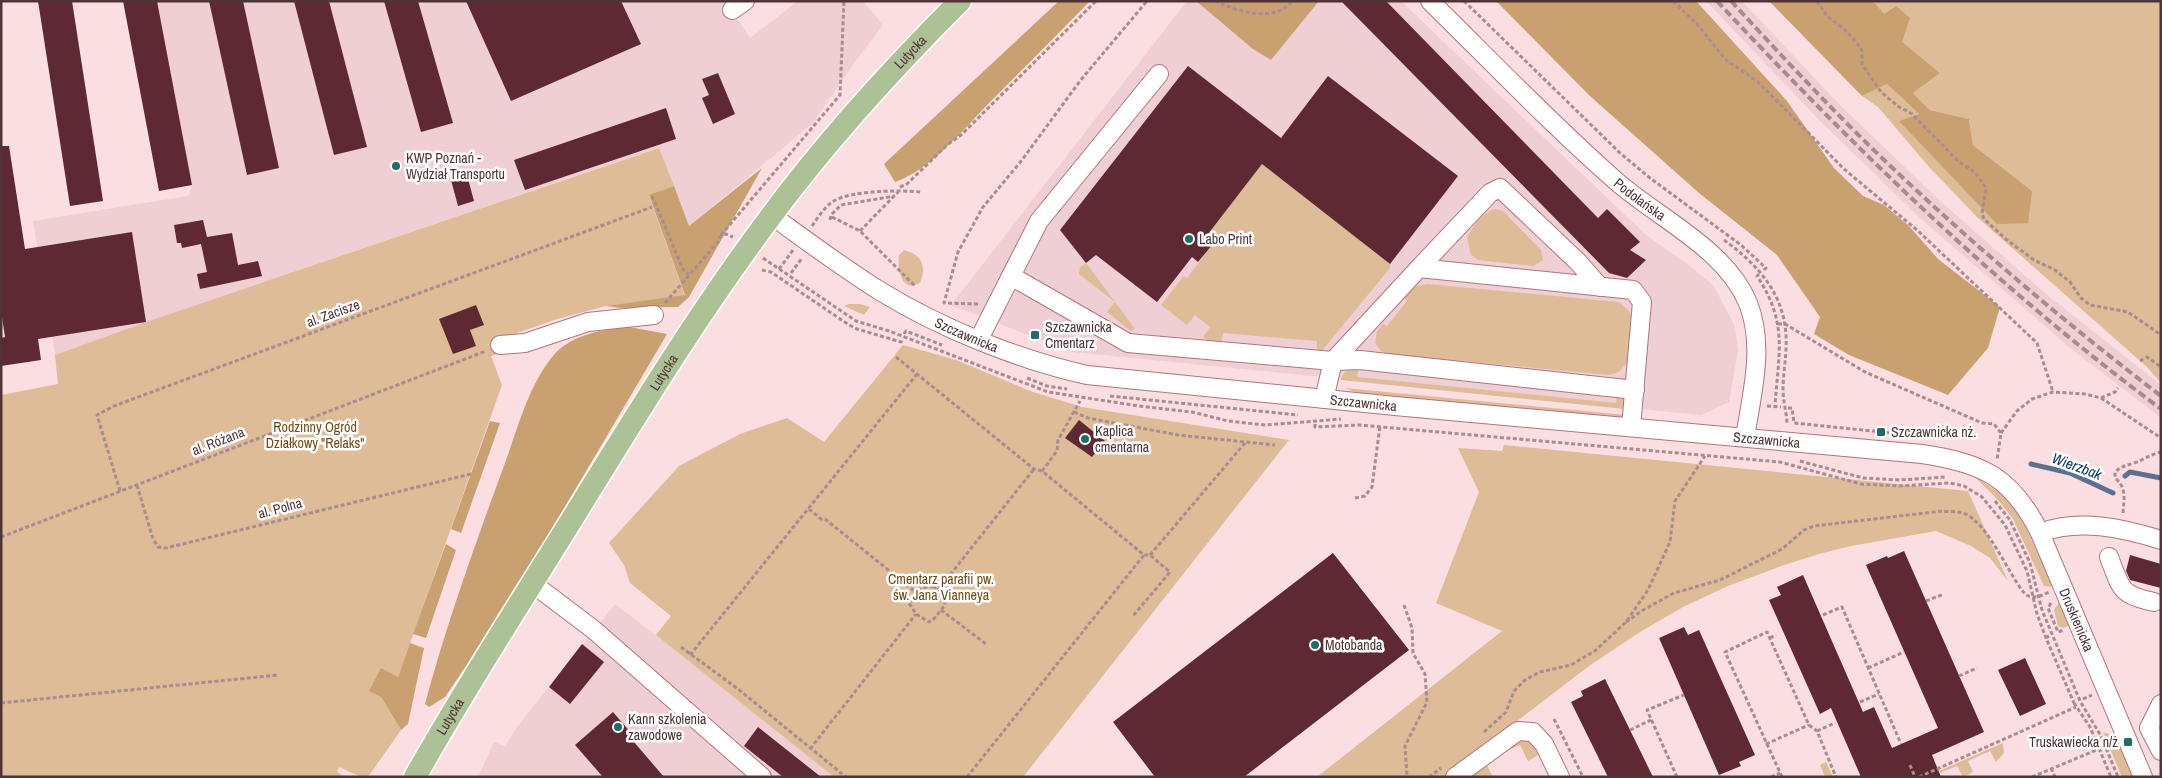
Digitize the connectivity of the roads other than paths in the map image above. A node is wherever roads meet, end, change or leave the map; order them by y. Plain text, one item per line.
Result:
1 (960, 1) edge
2 (1430, 1) edge
3 (1159, 74) dead end
4 (771, 215) junction
5 (1419, 268) junction
6 (1011, 276) junction
7 (1600, 286) junction
8 (654, 315) road end
9 (979, 339) junction
10 (500, 345) road end
11 (1333, 360) junction
12 (1635, 390) junction
13 (1324, 400) junction
14 (1631, 427) junction
15 (1745, 437) junction
16 (1992, 474) joint
17 (2040, 533) junction
18 (2161, 540) edge
19 (2109, 557) dead end
20 (532, 583) junction
21 (2154, 602) dead end
22 (2161, 704) edge
23 (2161, 751) edge
24 (1450, 770) edge
25 (415, 777) edge
26 (762, 777) edge
27 (1560, 777) edge
28 (2143, 777) edge

1 - 4 main road, Lutycka
2 - 15 street, Podolańska
3 - 6 street
4 - 9 street, Szczawnicka
4 - 20 main road, Lutycka
5 - 7 street
5 - 7 street
5 - 11 street
6 - 9 street
6 - 11 street
7 - 12 street
8 - 10 street
9 - 13 street, Szczawnicka
11 - 12 street
11 - 13 street
12 - 14 street
13 - 14 street, Szczawnicka
14 - 15 street, Szczawnicka
15 - 16 street, Szczawnicka
16 - 17 street, Druskienicka
17 - 18 street
17 - 28 street, Druskienicka
19 - 21 street
20 - 25 main road, Lutycka
20 - 26 street
22 - 23 street
24 - 27 street

